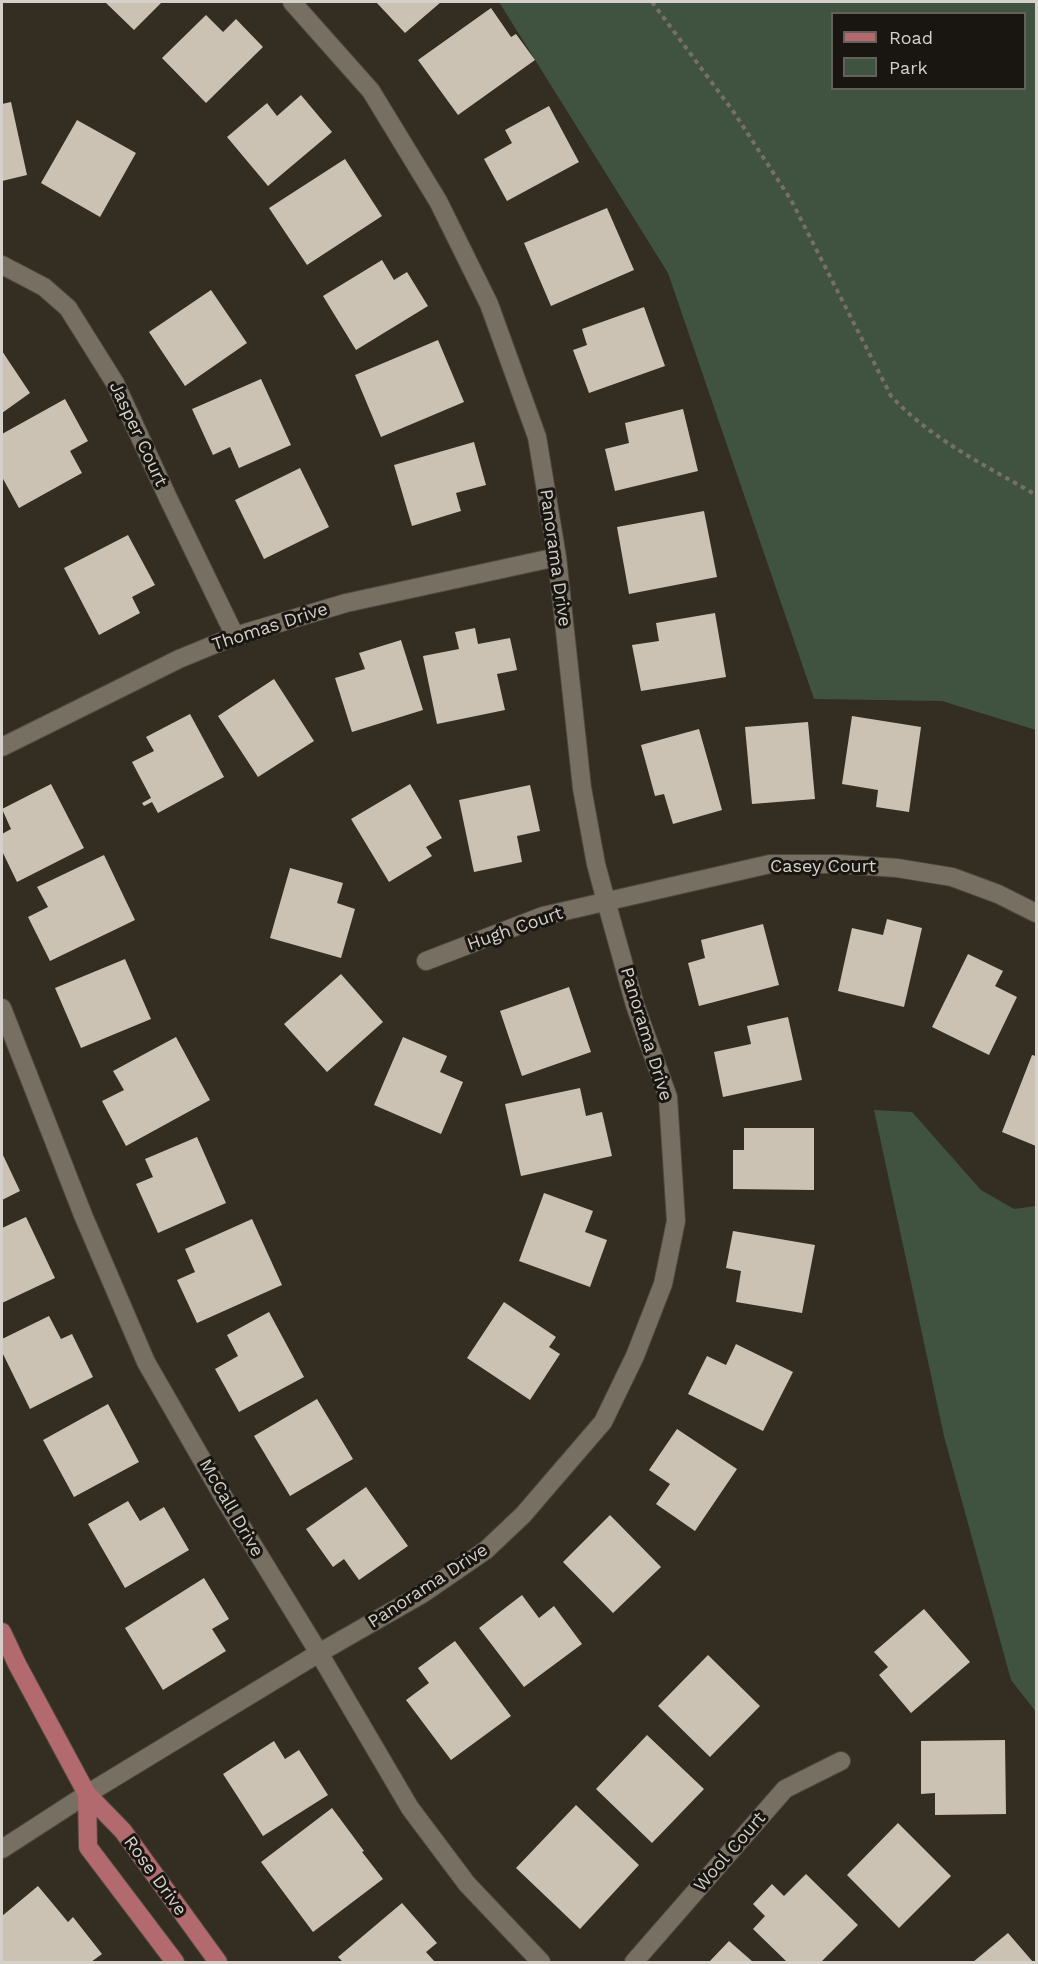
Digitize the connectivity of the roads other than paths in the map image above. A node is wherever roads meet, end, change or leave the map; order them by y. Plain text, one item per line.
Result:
1 (292, 2) edge
2 (2, 265) edge
3 (557, 557) junction
4 (235, 636) junction
5 (2, 747) edge
6 (606, 902) junction
7 (1036, 913) edge
8 (426, 961) dead end
9 (2, 1008) edge
10 (2, 1632) edge
11 (319, 1653) junction
12 (841, 1761) dead end
13 (87, 1794) junction
14 (2, 1849) edge
15 (175, 1962) edge
16 (218, 1962) edge
17 (541, 1962) edge
18 (634, 1962) edge

1 - 3 street, Panorama Drive
2 - 4 street, Jasper Court
3 - 4 street, Thomas Drive
3 - 6 street, Panorama Drive
4 - 5 street, Thomas Drive
6 - 7 street, Casey Court
6 - 8 street, Hugh Court
6 - 11 street, Panorama Drive
9 - 11 street, McCall Drive
10 - 13 main road, Rose Drive
11 - 13 street, Panorama Drive
11 - 17 street, McCall Drive
12 - 18 street, Wool Court
13 - 14 street, Panorama Drive
13 - 15 main road, Rose Drive
13 - 16 main road, Rose Drive

